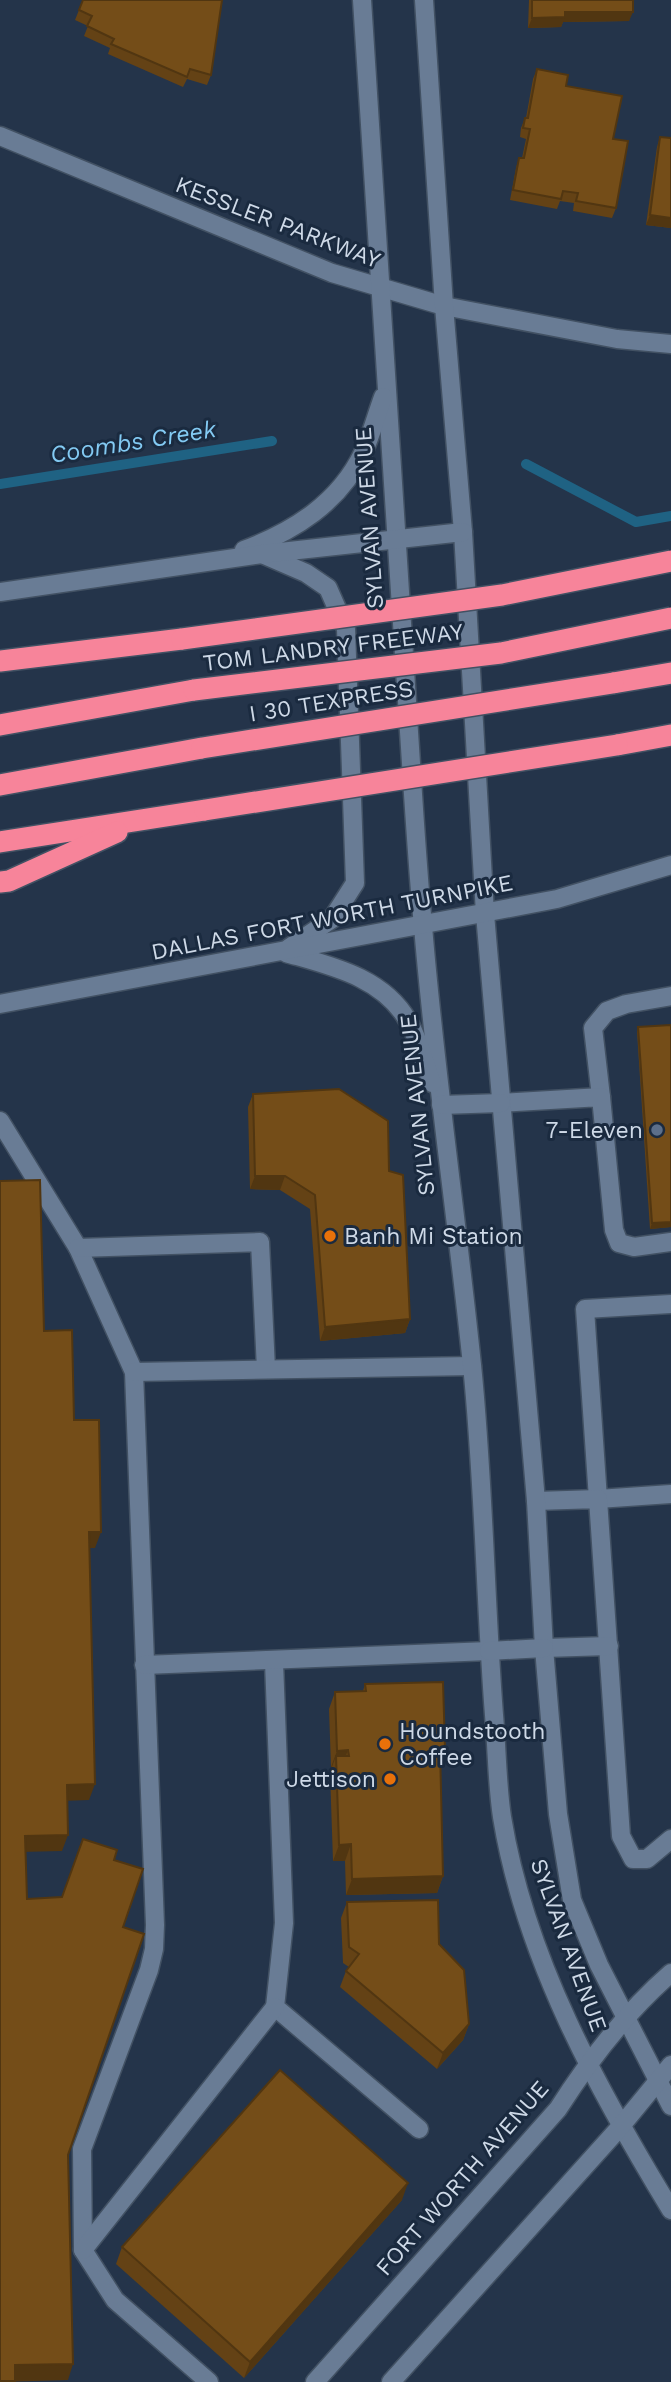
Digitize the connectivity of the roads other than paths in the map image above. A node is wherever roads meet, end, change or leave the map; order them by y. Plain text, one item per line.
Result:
1 (362, 0) edge
2 (424, 0) edge
3 (0, 135) edge
4 (379, 288) junction
5 (444, 306) junction
6 (671, 344) edge
7 (385, 391) junction
8 (463, 532) junction
9 (396, 540) junction
10 (262, 554) junction
11 (213, 562) junction
12 (671, 562) edge
13 (0, 592) edge
14 (671, 618) edge
15 (0, 661) edge
16 (671, 673) edge
17 (0, 725) edge
18 (671, 735) edge
19 (0, 785) edge
20 (142, 820) junction
21 (0, 842) edge
22 (671, 865) edge
23 (0, 883) edge
24 (485, 914) junction
25 (422, 925) junction
26 (283, 952) junction
27 (671, 996) edge
28 (0, 1004) edge
29 (601, 1097) junction
30 (501, 1103) junction
31 (441, 1105) junction
32 (0, 1121) edge
33 (671, 1242) edge
34 (78, 1248) junction
35 (671, 1304) edge
36 (472, 1366) junction
37 (266, 1369) junction
38 (134, 1371) junction
39 (671, 1494) edge
40 (598, 1499) junction
41 (536, 1501) junction
42 (609, 1646) junction
43 (544, 1648) junction
44 (489, 1651) junction
45 (274, 1661) junction
46 (144, 1665) junction
47 (671, 1839) edge
48 (671, 1973) edge
49 (275, 2007) junction
50 (625, 2019) junction
51 (587, 2063) junction
52 (671, 2065) edge
53 (657, 2082) junction
54 (671, 2106) edge
55 (621, 2126) junction
56 (419, 2129) dead end
57 (671, 2210) edge
58 (83, 2250) junction
59 (209, 2382) edge
60 (315, 2382) edge
61 (391, 2382) edge

1 - 4 main road, SYLVAN AVENUE
2 - 5 main road, SYLVAN AVENUE
3 - 4 main road, KESSLER PARKWAY
4 - 5 main road, KESSLER PARKWAY
4 - 7 main road, SYLVAN AVENUE
5 - 6 main road, KESSLER PARKWAY
5 - 8 main road, SYLVAN AVENUE
7 - 9 main road, SYLVAN AVENUE
7 - 11 main road
8 - 9 main road
8 - 24 main road, SYLVAN AVENUE
9 - 10 main road
9 - 25 main road, SYLVAN AVENUE
10 - 11 main road
10 - 26 main road
11 - 13 main road
12 - 15 highway, bridge
14 - 17 highway, TOM LANDRY FREEWAY, bridge
16 - 19 highway, I 30 TEXPRESS, bridge
18 - 20 highway, bridge
20 - 21 highway
20 - 23 highway
22 - 24 main road, DALLAS FORT WORTH TURNPIKE
24 - 25 main road, DALLAS FORT WORTH TURNPIKE
24 - 30 main road, SYLVAN AVENUE
25 - 26 main road, DALLAS FORT WORTH TURNPIKE
25 - 31 main road, SYLVAN AVENUE
26 - 28 main road, DALLAS FORT WORTH TURNPIKE
26 - 31 main road
27 - 29 main road
29 - 30 main road
29 - 33 main road
30 - 31 main road
30 - 41 main road, SYLVAN AVENUE
31 - 36 main road, SYLVAN AVENUE
32 - 34 main road
34 - 37 main road
34 - 38 main road
35 - 40 main road
36 - 37 main road
36 - 44 main road, SYLVAN AVENUE
37 - 38 main road
38 - 46 main road
39 - 40 main road
40 - 41 main road
40 - 42 main road
41 - 43 main road, SYLVAN AVENUE
42 - 43 main road
42 - 47 main road
43 - 44 main road
43 - 50 main road, SYLVAN AVENUE
44 - 45 main road
44 - 51 main road, SYLVAN AVENUE
45 - 46 main road
45 - 49 main road
46 - 58 main road
48 - 50 main road, FORT WORTH AVENUE
49 - 56 main road
49 - 58 main road
50 - 51 main road, FORT WORTH AVENUE
50 - 53 main road, SYLVAN AVENUE
51 - 55 main road, SYLVAN AVENUE
51 - 60 main road, FORT WORTH AVENUE
52 - 53 main road
53 - 54 main road, SYLVAN AVENUE
53 - 55 main road
55 - 57 main road, SYLVAN AVENUE
55 - 61 main road
58 - 59 main road

